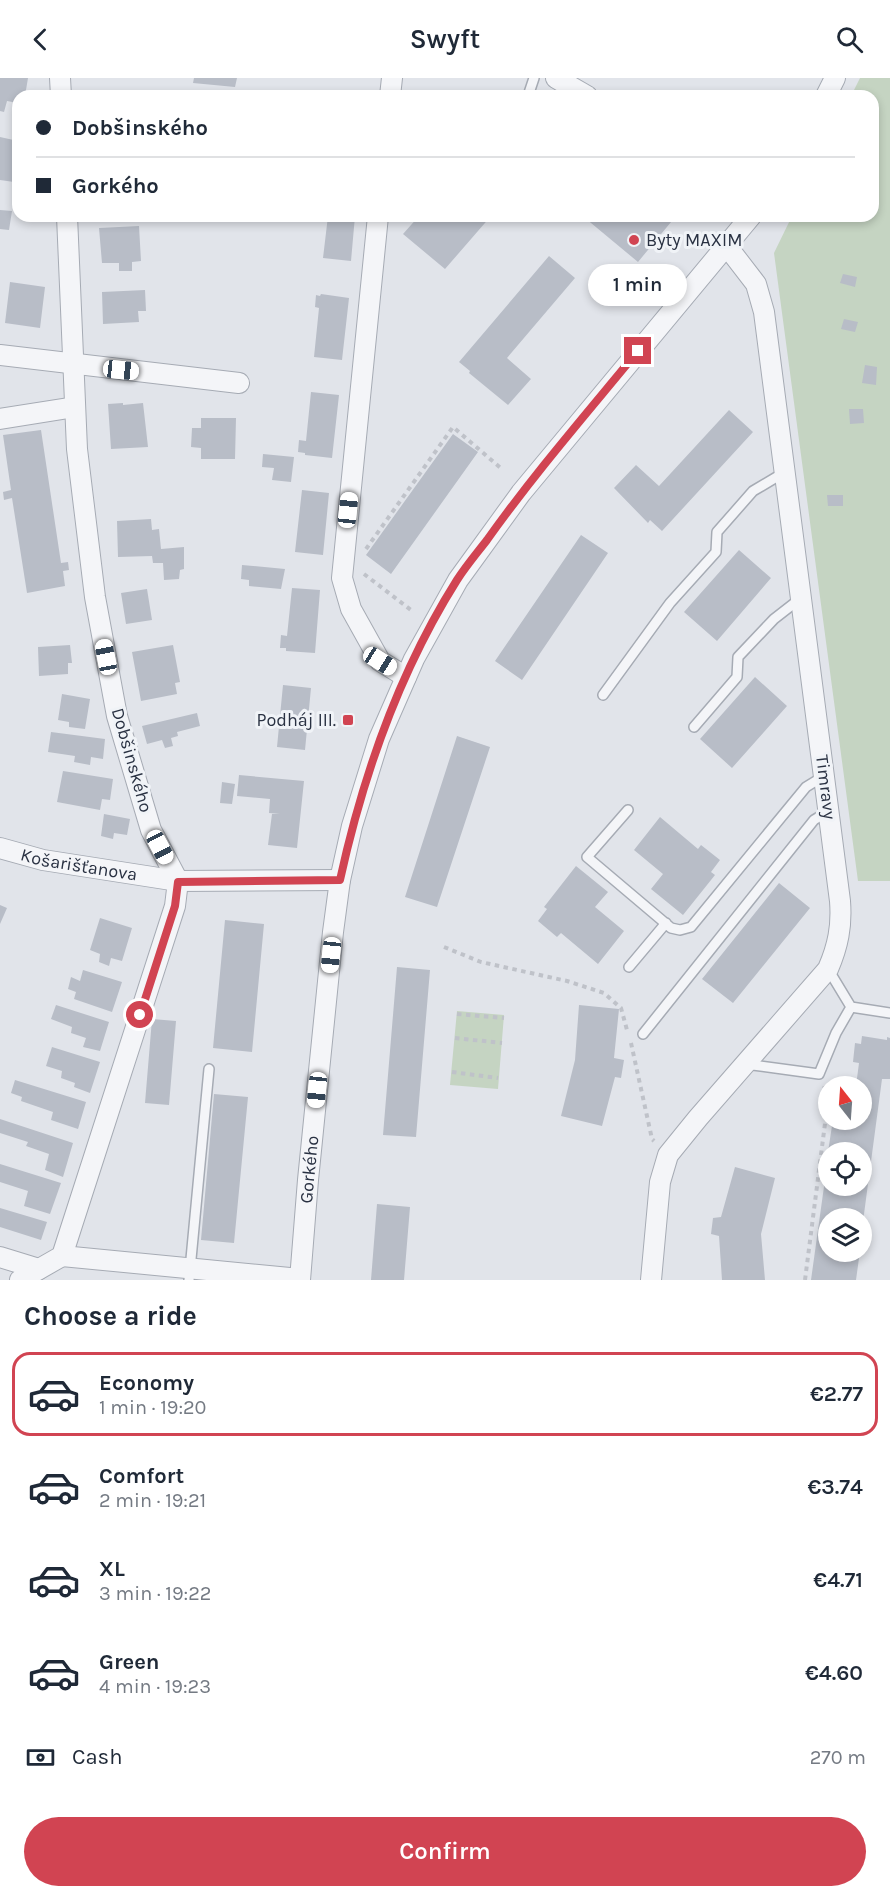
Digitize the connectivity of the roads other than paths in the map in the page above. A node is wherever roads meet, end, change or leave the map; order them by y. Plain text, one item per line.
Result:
1 (556, 78) edge
2 (576, 90) edge
3 (67, 222) edge
4 (377, 222) edge
5 (746, 222) edge
6 (726, 246) junction
7 (0, 356) edge
8 (74, 365) junction
9 (239, 383) dead end
10 (75, 407) junction
11 (0, 419) edge
12 (785, 472) junction
13 (801, 598) junction
14 (406, 677) junction
15 (603, 694) dead end
16 (694, 728) dead end
17 (824, 776) junction
18 (628, 810) dead end
19 (829, 811) junction
20 (0, 848) edge
21 (340, 880) junction
22 (178, 882) junction
23 (666, 923) junction
24 (629, 967) dead end
25 (828, 969) junction
26 (851, 1007) junction
27 (890, 1013) edge
28 (643, 1034) dead end
29 (745, 1064) junction
30 (208, 1069) dead end
31 (62, 1256) junction
32 (0, 1257) edge
33 (39, 1269) junction
34 (189, 1274) edge
35 (20, 1280) edge
36 (300, 1280) edge
37 (651, 1280) edge

1 - 2 street
3 - 8 street, Dobšinského
4 - 14 street
5 - 6 street, Gorkého
6 - 12 street, Timravy
6 - 14 street, Gorkého
7 - 8 street
8 - 9 street
8 - 10 street, Dobšinského
10 - 11 street
10 - 22 street, Dobšinského
12 - 13 street, Timravy
12 - 15 lane
13 - 16 lane
13 - 17 street, Timravy
14 - 21 street, Gorkého
17 - 19 street, Timravy
17 - 23 lane
18 - 23 lane
19 - 25 street, Timravy
19 - 28 lane
20 - 22 street, Košarišťanova
21 - 22 street, Košarišťanova
21 - 36 street, Gorkého
22 - 31 street
23 - 24 lane
25 - 26 lane
25 - 29 street, Timravy
26 - 27 lane
26 - 29 lane
29 - 37 street, Timravy
30 - 34 lane
31 - 33 street
31 - 34 street
32 - 33 street
33 - 35 street
34 - 36 street

